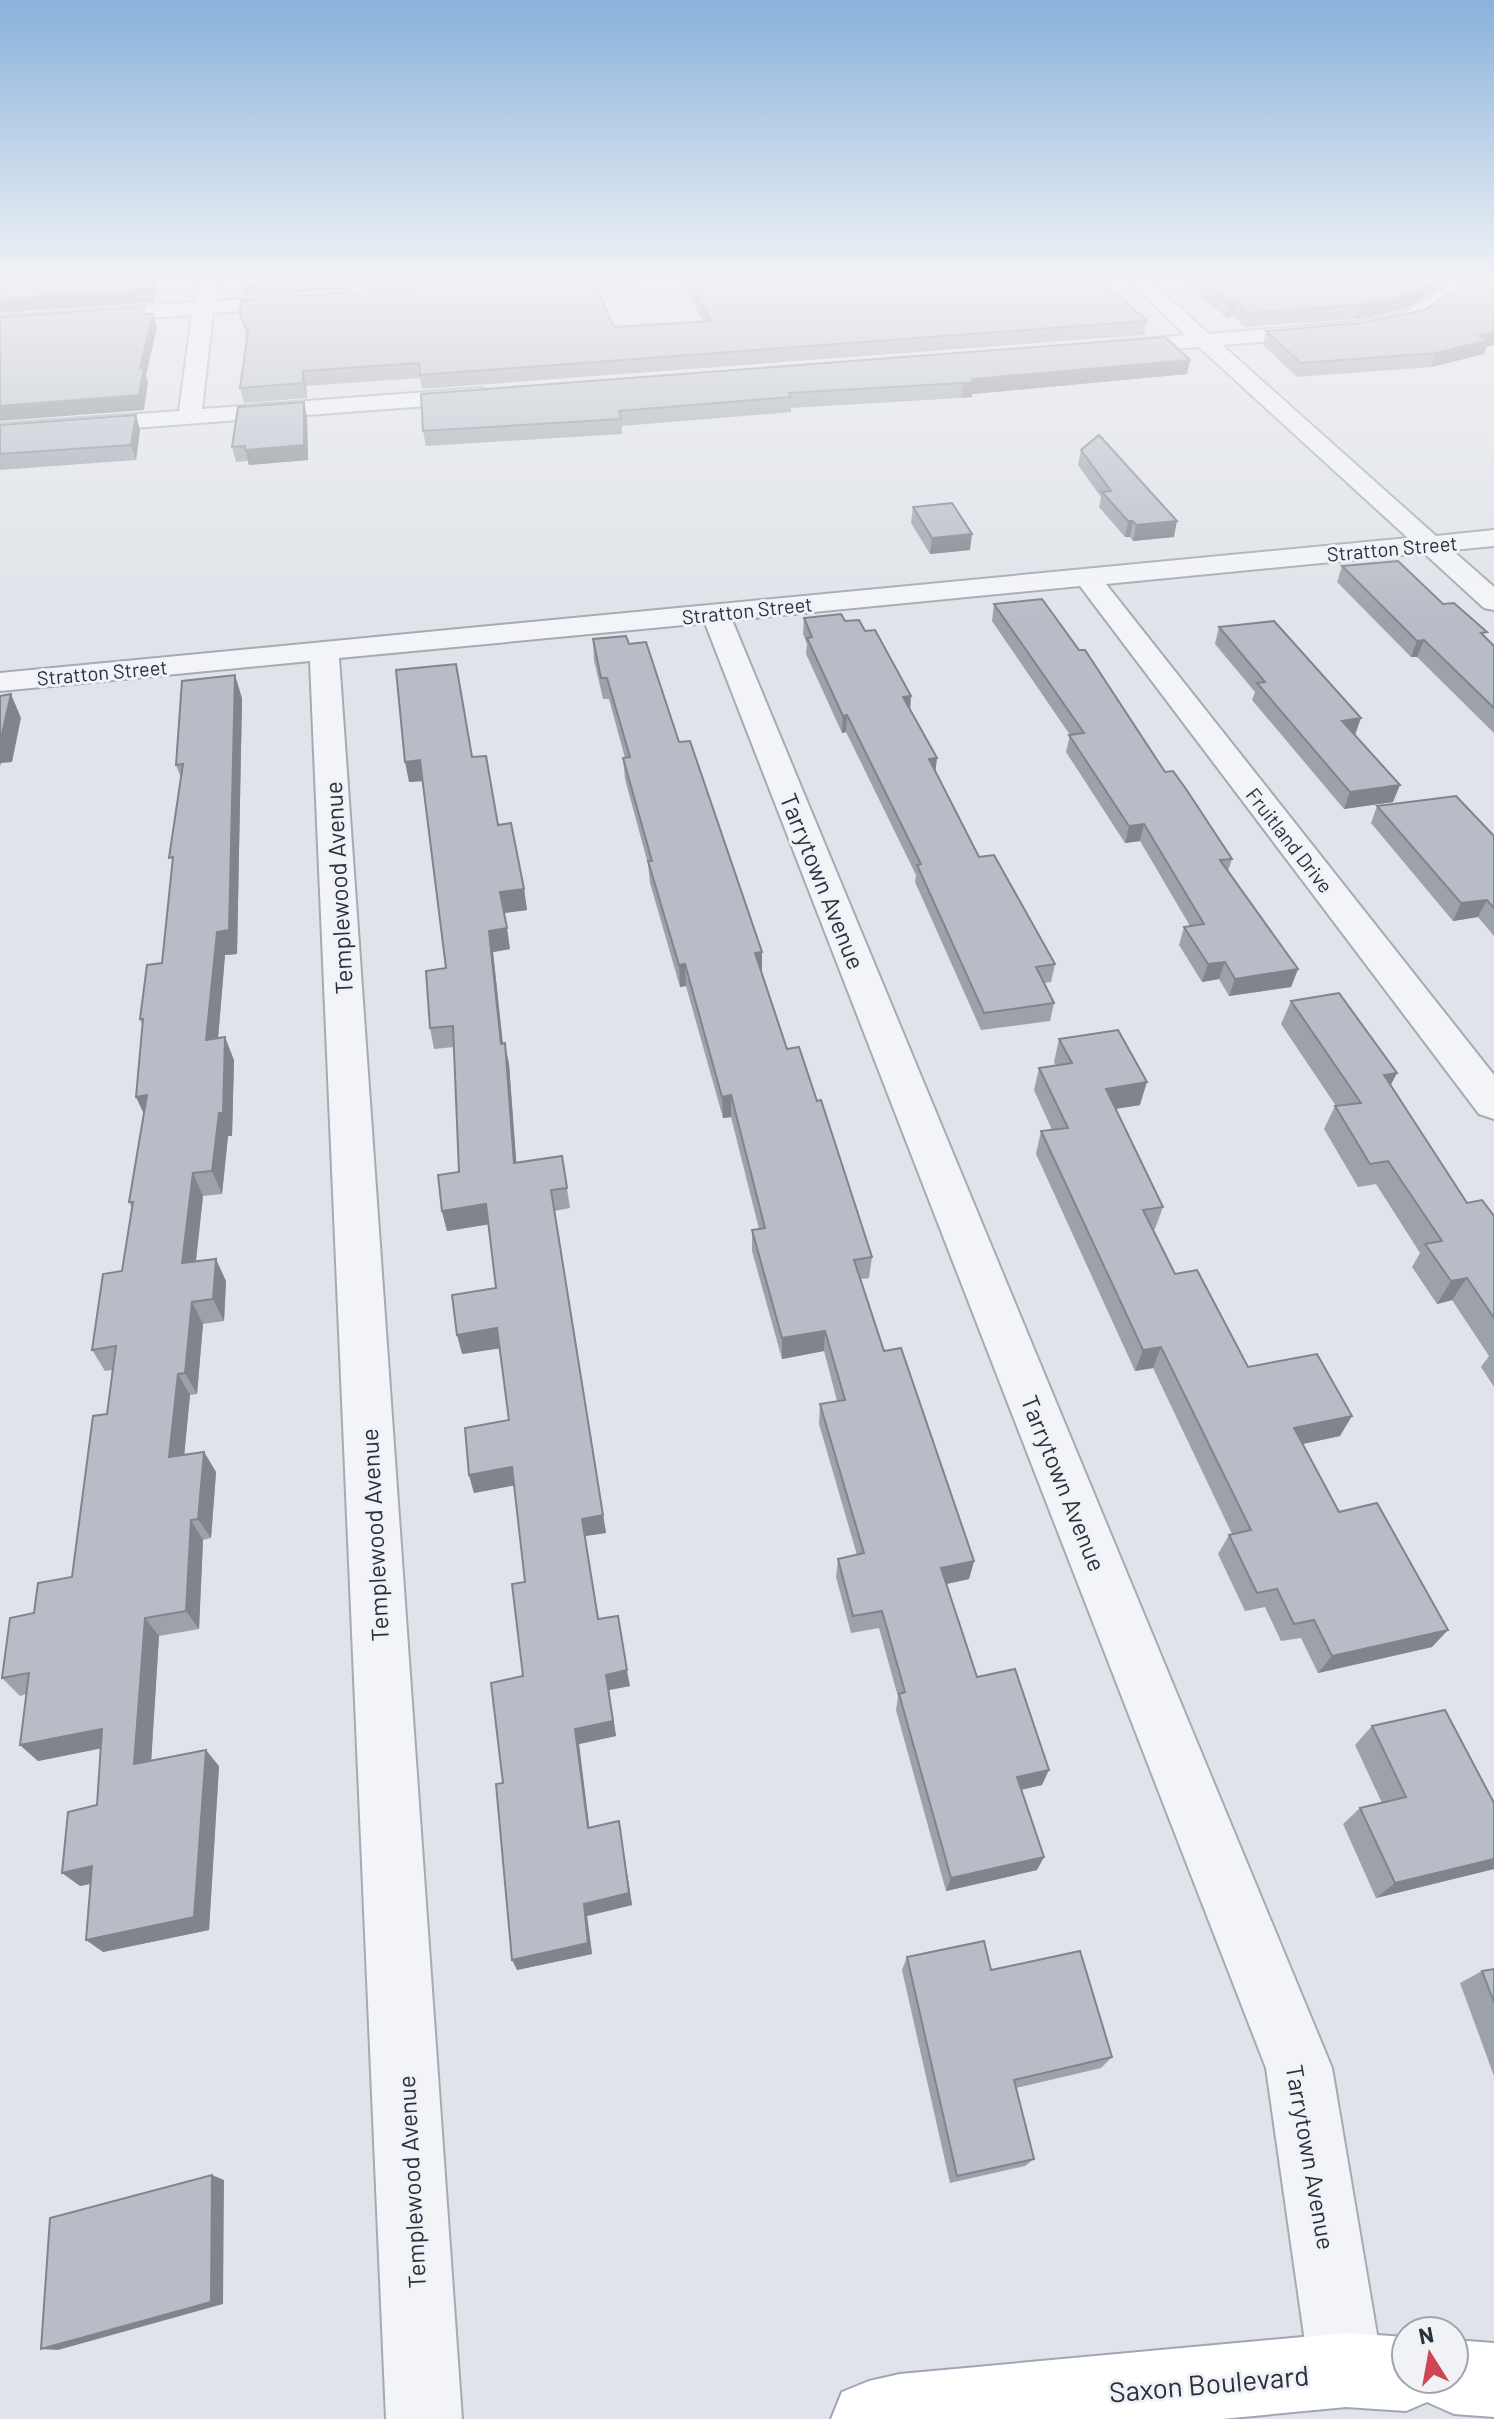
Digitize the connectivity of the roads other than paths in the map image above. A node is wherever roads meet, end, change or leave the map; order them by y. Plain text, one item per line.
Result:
1 (193, 391) edge
2 (1262, 391) edge
3 (508, 393) edge
4 (190, 416) junction
5 (0, 431) edge
6 (1494, 538) edge
7 (1430, 545) junction
8 (1086, 576) junction
9 (1494, 602) edge
10 (715, 613) junction
11 (324, 652) junction
12 (0, 682) edge
13 (1494, 1104) edge
14 (1376, 2372) edge
15 (1470, 2378) edge
16 (1494, 2380) edge
17 (424, 2419) edge
18 (869, 2419) edge

1 - 4 street
2 - 7 street
3 - 4 street
4 - 5 street
6 - 7 street, Stratton Street
7 - 8 street, Stratton Street
7 - 9 street
8 - 10 street, Stratton Street
8 - 13 street, Fruitland Drive
10 - 11 street, Stratton Street
10 - 14 street, Tarrytown Avenue
11 - 12 street, Stratton Street
11 - 17 street, Templewood Avenue
14 - 18 main road, Saxon Boulevard
15 - 16 main road

